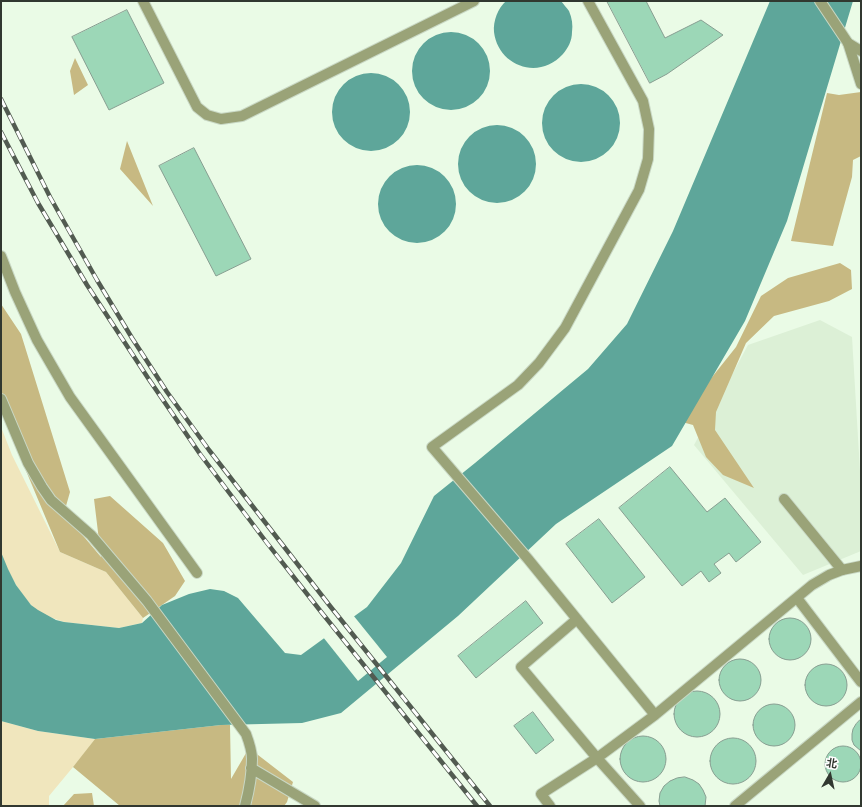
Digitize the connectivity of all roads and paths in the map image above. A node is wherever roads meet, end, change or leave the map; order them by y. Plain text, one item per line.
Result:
1 (143, 1) edge
2 (474, 1) edge
3 (588, 1) edge
4 (820, 1) edge
5 (848, 43) junction
6 (861, 51) edge
7 (861, 84) edge
8 (1, 256) edge
9 (1, 399) edge
10 (784, 499) dead end
11 (861, 566) edge
12 (842, 570) junction
13 (197, 573) dead end
14 (797, 598) junction
15 (577, 619) junction
16 (861, 682) edge
17 (861, 702) edge
18 (655, 715) junction
19 (597, 758) junction
20 (251, 768) junction
21 (245, 806) edge
22 (314, 806) edge
23 (550, 806) edge
24 (640, 806) edge
25 (735, 806) edge

1 - 2 street
3 - 15 street
4 - 5 street
5 - 6 street
5 - 7 street
8 - 13 street
9 - 20 street
10 - 12 street
11 - 12 street
12 - 14 street
14 - 16 street
14 - 18 street
15 - 18 street
15 - 19 street
17 - 25 street
18 - 19 street
19 - 23 street
19 - 24 street
20 - 21 street
20 - 22 street

